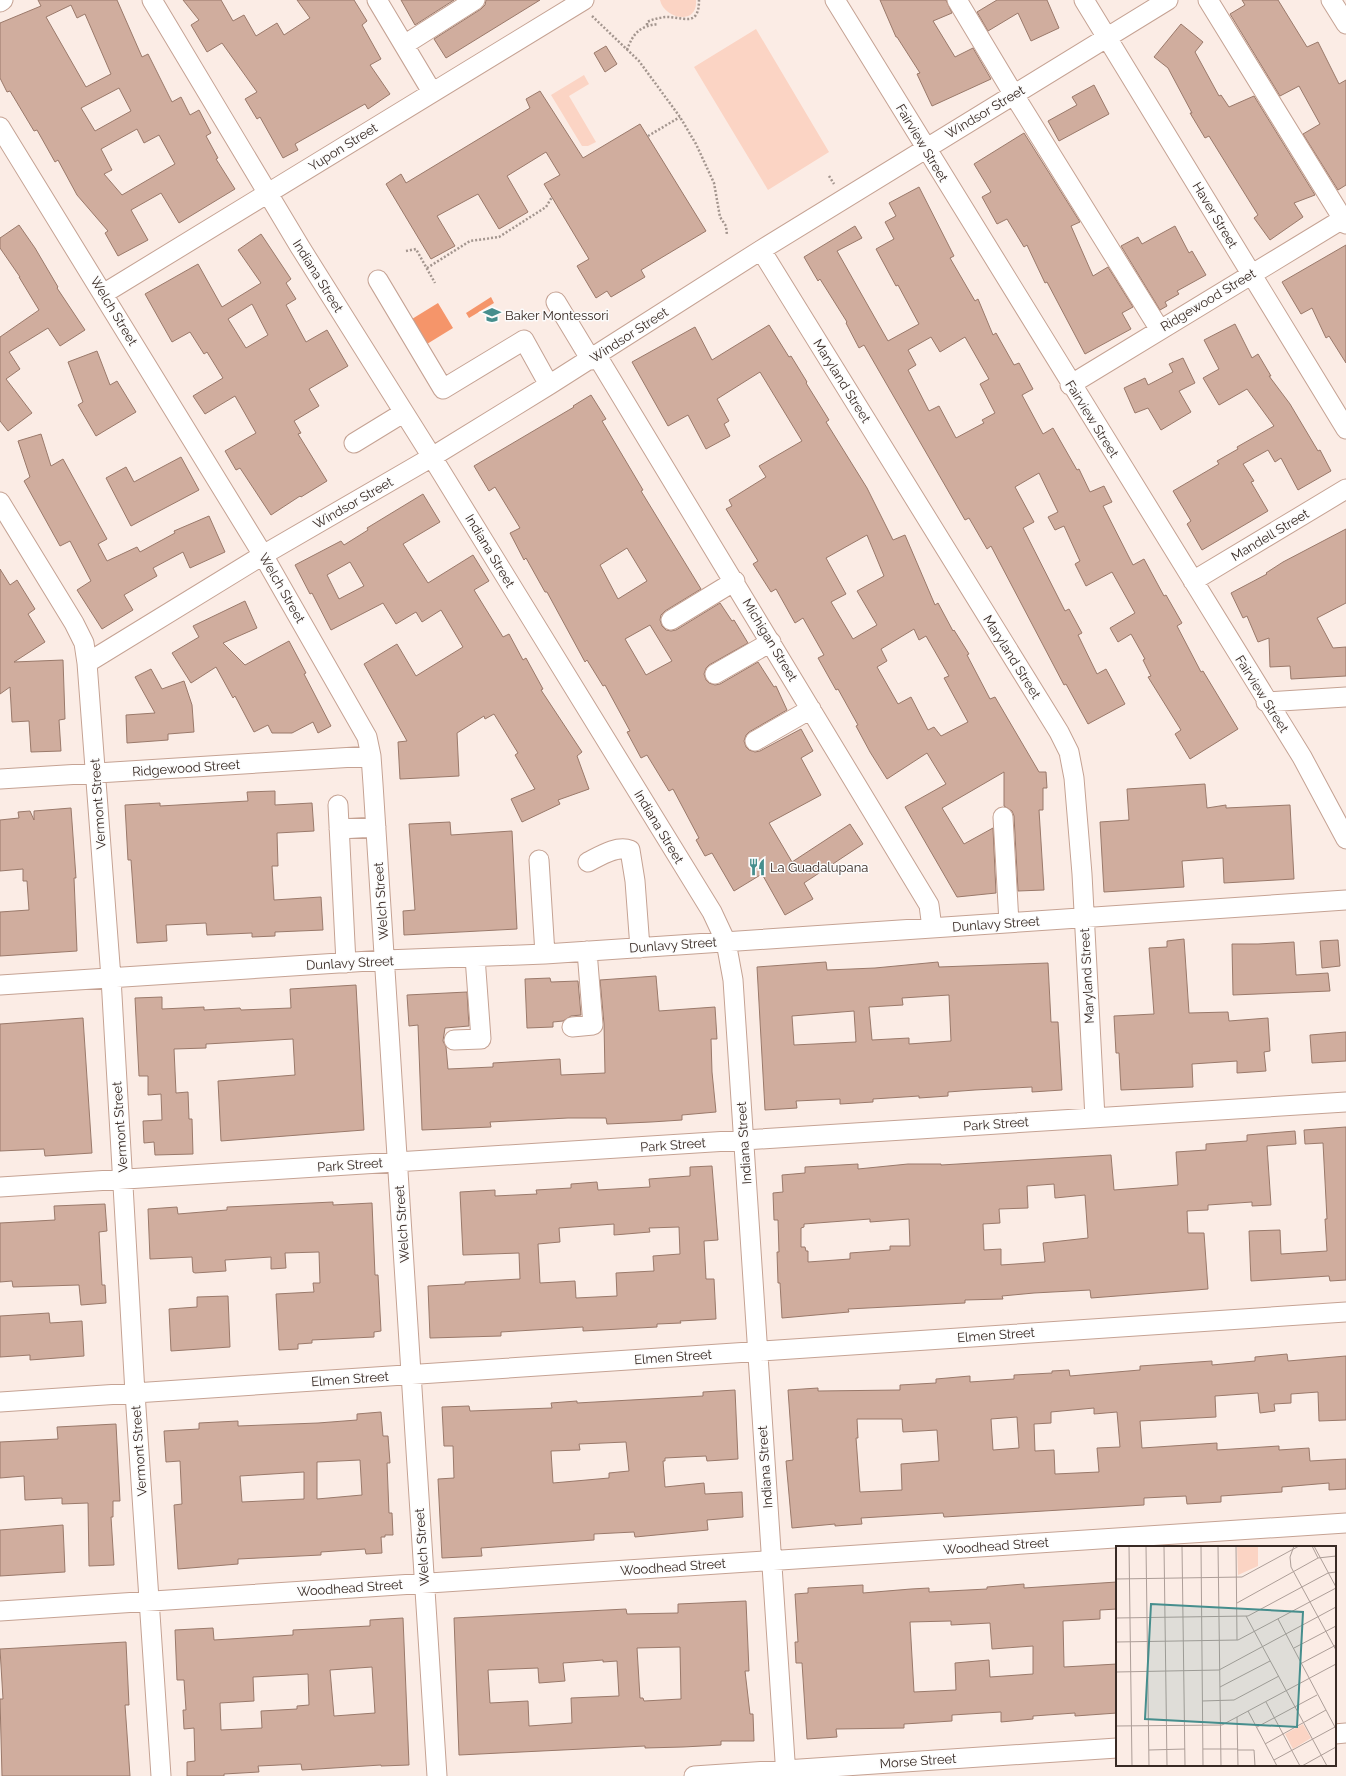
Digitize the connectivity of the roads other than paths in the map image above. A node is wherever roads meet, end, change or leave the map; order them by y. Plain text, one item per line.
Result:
1 (3, 0) edge
2 (152, 0) edge
3 (377, 0) edge
4 (475, 0) edge
5 (835, 0) edge
6 (957, 0) edge
7 (1084, 0) edge
8 (1168, 0) edge
9 (1208, 0) edge
10 (1331, 0) edge
11 (581, 1) edge
12 (0, 2) edge
13 (1346, 24) edge
14 (1107, 38) junction
15 (404, 45) junction
16 (432, 92) junction
17 (1014, 95) junction
18 (0, 127) edge
19 (925, 149) junction
20 (268, 193) junction
21 (1345, 220) edge
22 (761, 250) junction
23 (1252, 274) junction
24 (378, 280) dead end
25 (103, 294) junction
26 (556, 302) dead end
27 (1160, 330) junction
28 (594, 358) junction
29 (1070, 384) junction
30 (549, 385) junction
31 (404, 413) junction
32 (1346, 430) edge
33 (354, 443) dead end
34 (432, 457) junction
35 (1346, 489) edge
36 (0, 502) edge
37 (263, 555) junction
38 (735, 581) junction
39 (1193, 581) junction
40 (672, 620) dead end
41 (771, 642) junction
42 (87, 663) junction
43 (715, 674) dead end
44 (1346, 697) edge
45 (1266, 702) junction
46 (811, 709) junction
47 (755, 741) dead end
48 (372, 756) junction
49 (96, 774) junction
50 (0, 779) edge
51 (338, 805) dead end
52 (1003, 817) dead end
53 (376, 827) junction
54 (339, 829) junction
55 (1346, 839) edge
56 (539, 860) dead end
57 (588, 862) dead end
58 (1346, 900) edge
59 (1084, 918) junction
60 (1009, 923) junction
61 (932, 928) junction
62 (726, 942) junction
63 (640, 948) junction
64 (587, 951) junction
65 (545, 954) junction
66 (475, 957) junction
67 (385, 960) junction
68 (346, 963) junction
69 (111, 978) junction
70 (0, 986) edge
71 (572, 1027) dead end
72 (454, 1040) dead end
73 (1346, 1102) edge
74 (1095, 1118) junction
75 (743, 1140) junction
76 (398, 1162) junction
77 (123, 1179) junction
78 (0, 1187) edge
79 (1346, 1312) edge
80 (757, 1351) junction
81 (411, 1374) junction
82 (135, 1393) junction
83 (0, 1402) edge
84 (1346, 1523) edge
85 (771, 1560) junction
86 (425, 1583) junction
87 (149, 1601) junction
88 (0, 1611) edge
89 (1346, 1733) edge
90 (1336, 1734) edge
91 (1116, 1748) edge
92 (785, 1773) edge
93 (161, 1776) edge
94 (437, 1776) edge
95 (694, 1776) edge

1 - 12 street
2 - 20 street, Indiana Street
3 - 15 street
4 - 15 street
5 - 19 street, Fairview Street
6 - 17 street
7 - 14 street, Haver Street
8 - 14 street, Windsor Street
9 - 21 street
10 - 13 street
11 - 16 street, Yupon Street
14 - 17 street, Windsor Street
14 - 23 street, Haver Street
15 - 16 street
16 - 20 street, Yupon Street
17 - 19 street, Windsor Street
17 - 27 street
18 - 25 street, Welch Street
19 - 22 street, Windsor Street
19 - 29 street, Fairview Street
20 - 25 street, Yupon Street
20 - 31 street, Indiana Street
21 - 23 street, Ridgewood Street
22 - 28 street, Windsor Street
22 - 59 street, Maryland Street
23 - 27 street, Ridgewood Street
23 - 32 street, Haver Street
24 - 30 street
25 - 37 street, Welch Street
26 - 28 street, Michigan Street
27 - 29 street, Ridgewood Street
28 - 30 street, Windsor Street
28 - 38 street, Michigan Street
29 - 39 street, Fairview Street
30 - 34 street, Windsor Street
31 - 33 street
31 - 34 street, Indiana Street
34 - 37 street, Windsor Street
34 - 62 street, Indiana Street
35 - 39 street, Mandell Street
36 - 42 street, Vermont Street
37 - 42 street, Windsor Street
37 - 48 street, Welch Street
38 - 40 street
38 - 41 street, Michigan Street
39 - 45 street, Fairview Street
41 - 43 street
41 - 46 street, Michigan Street
42 - 49 street, Vermont Street
44 - 45 street
45 - 55 street, Fairview Street
46 - 47 street
46 - 61 street, Michigan Street
48 - 49 street, Ridgewood Street
48 - 53 street, Welch Street
49 - 50 street, Ridgewood Street
49 - 69 street, Vermont Street
51 - 54 street
52 - 60 street
53 - 54 street
53 - 67 street, Welch Street
54 - 68 street
56 - 65 street
57 - 63 street
58 - 59 street, Dunlavy Street
59 - 60 street, Dunlavy Street
59 - 74 street, Maryland Street
60 - 61 street, Dunlavy Street
61 - 62 street, Dunlavy Street
62 - 63 street, Dunlavy Street
62 - 75 street, Indiana Street
63 - 64 street, Dunlavy Street
64 - 65 street, Dunlavy Street
64 - 71 street
65 - 66 street, Dunlavy Street
66 - 67 street, Dunlavy Street
66 - 72 street
67 - 68 street, Dunlavy Street
67 - 76 street, Welch Street
68 - 69 street, Dunlavy Street
69 - 70 street, Dunlavy Street
69 - 77 street, Vermont Street
73 - 74 street, Park Street
74 - 75 street, Park Street
75 - 76 street, Park Street
75 - 80 street, Indiana Street
76 - 77 street, Park Street
76 - 81 street, Welch Street
77 - 78 street, Park Street
77 - 82 street, Vermont Street
79 - 80 street, Elmen Street
80 - 81 street, Elmen Street
80 - 85 street, Indiana Street
81 - 82 street, Elmen Street
81 - 86 street, Welch Street
82 - 83 street, Elmen Street
82 - 87 street, Vermont Street
84 - 85 street, Woodhead Street
85 - 86 street, Woodhead Street
85 - 92 street, Indiana Street
86 - 87 street, Woodhead Street
86 - 94 street, Welch Street
87 - 88 street, Woodhead Street
87 - 93 street, Vermont Street
89 - 90 street
91 - 92 street, Morse Street
92 - 95 street, Morse Street

